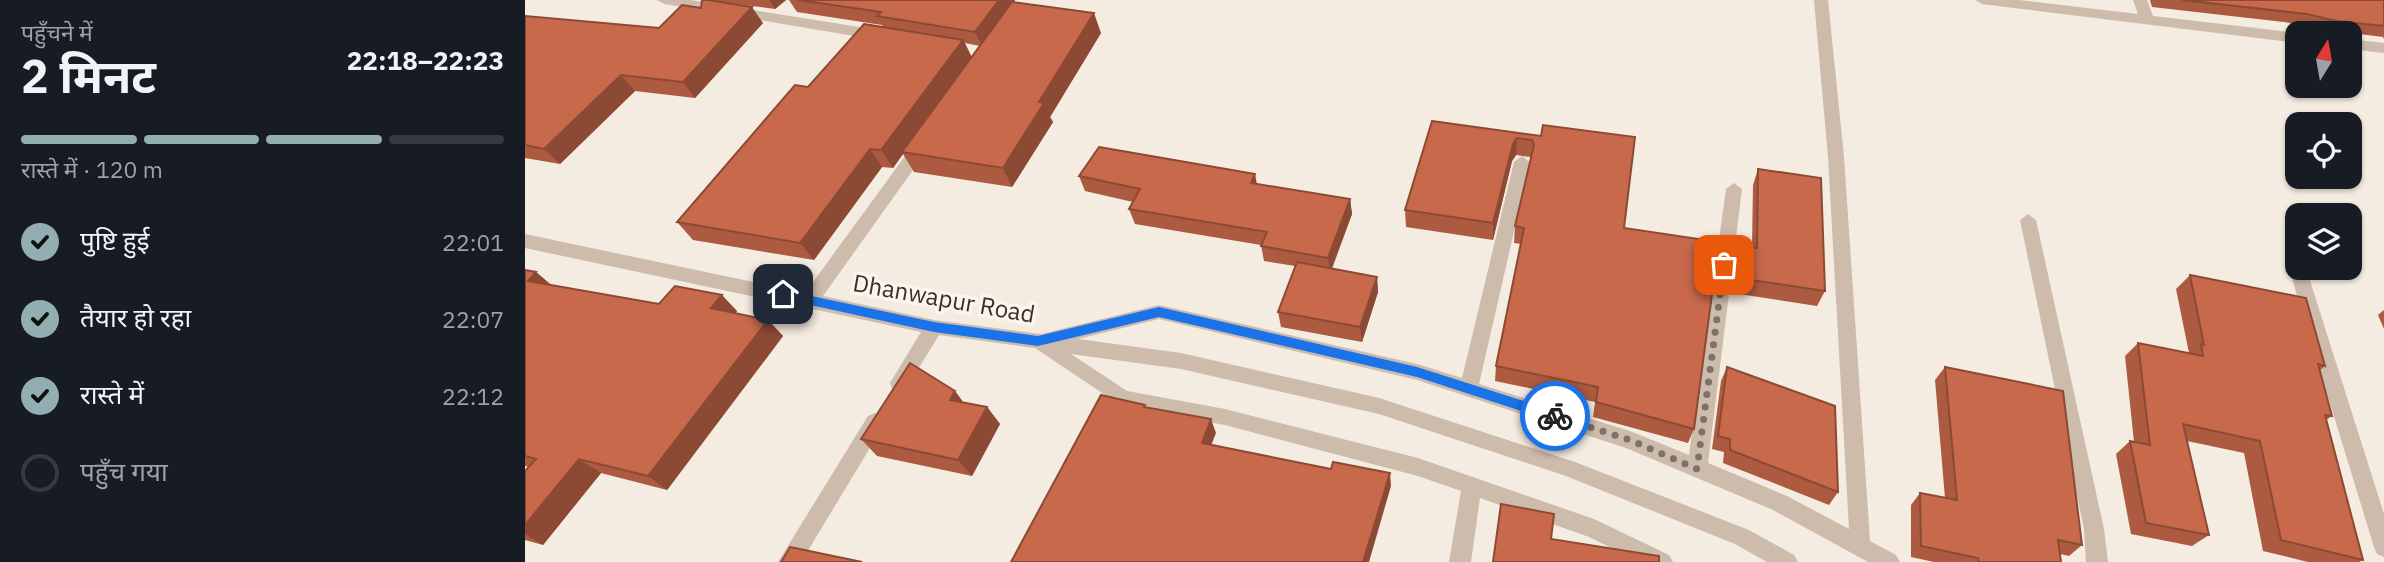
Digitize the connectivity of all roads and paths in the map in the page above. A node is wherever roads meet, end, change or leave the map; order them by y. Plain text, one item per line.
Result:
1 (664, 0) edge
2 (1821, 0) edge
3 (1982, 0) edge
4 (2140, 0) edge
5 (2049, 4) edge
6 (2147, 20) junction
7 (2285, 36) edge
8 (891, 37) edge
9 (2363, 46) edge
10 (2384, 48) edge
11 (931, 132) edge
12 (1522, 162) dead end
13 (1734, 189) dead end
14 (2028, 220) dead end
15 (525, 241) edge
16 (2301, 280) edge
17 (810, 300) junction
18 (934, 327) junction
19 (1038, 341) junction
20 (1469, 388) junction
21 (1697, 469) junction
22 (1472, 486) junction
23 (1860, 547) junction
24 (2384, 547) edge
25 (789, 562) edge
26 (1460, 562) edge
27 (1662, 562) edge
28 (1787, 562) edge
29 (1889, 562) edge
30 (2097, 562) edge

1 - 8 street
2 - 23 street
3 - 5 street
4 - 6 street
5 - 6 street
6 - 7 street
9 - 10 street
11 - 17 street
12 - 20 street
13 - 21 street
14 - 30 street
15 - 17 street, Dhanwapur Road
16 - 24 street
17 - 18 street, Dhanwapur Road
18 - 19 street, Dhanwapur Road
18 - 25 street
19 - 20 street
19 - 22 street
19 - 28 street, Dhanwapur Road
20 - 21 street
21 - 23 street
22 - 26 street
22 - 27 street
23 - 29 street

